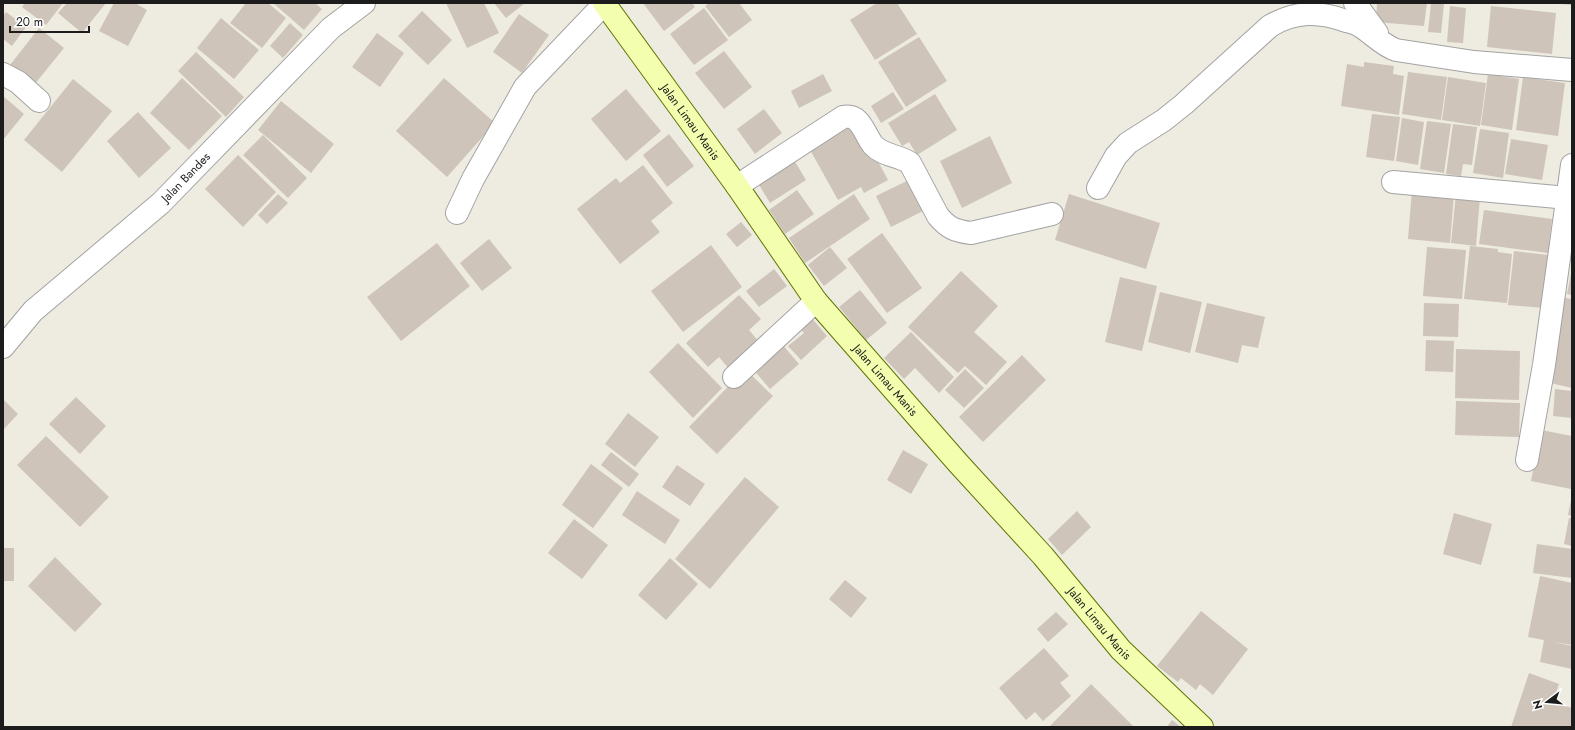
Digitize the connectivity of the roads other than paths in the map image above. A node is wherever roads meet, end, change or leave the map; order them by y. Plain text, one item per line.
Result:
1 (364, 3) edge
2 (604, 3) edge
3 (1355, 3) edge
4 (1382, 43) junction
5 (1572, 70) edge
6 (3, 74) edge
7 (39, 101) dead end
8 (1572, 165) edge
9 (1393, 182) dead end
10 (737, 186) junction
11 (1098, 188) dead end
12 (1568, 198) junction
13 (457, 213) dead end
14 (1052, 214) dead end
15 (816, 301) junction
16 (3, 347) edge
17 (734, 377) dead end
18 (1527, 460) dead end
19 (1202, 727) edge

1 - 16 street, Jalan Bandes
2 - 10 street, Jalan Limau Manis
2 - 13 street
3 - 4 street
4 - 5 street
4 - 11 street
6 - 7 street
8 - 12 street
9 - 12 street
10 - 14 street
10 - 15 street, Jalan Limau Manis
12 - 18 street
15 - 17 street
15 - 19 street, Jalan Limau Manis

